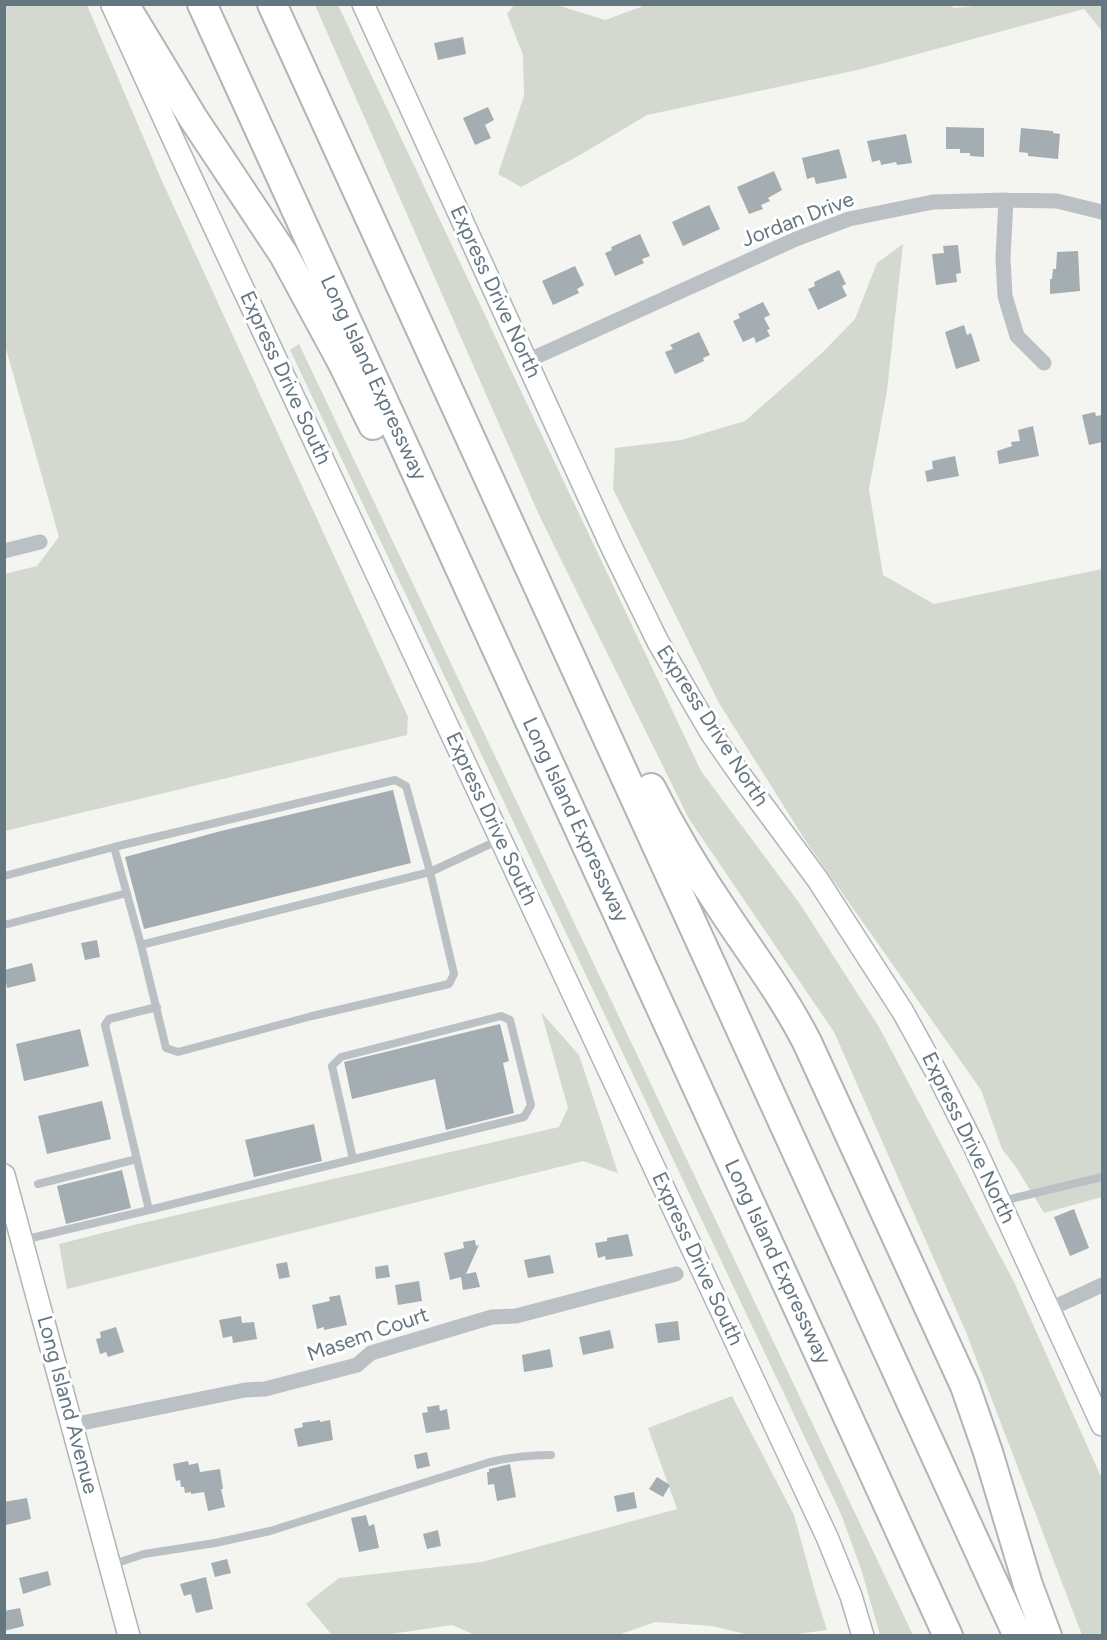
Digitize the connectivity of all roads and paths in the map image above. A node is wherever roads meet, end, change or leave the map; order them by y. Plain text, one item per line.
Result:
1 (112, 4) edge
2 (124, 4) edge
3 (202, 4) edge
4 (272, 4) edge
5 (283, 4) edge
6 (363, 4) edge
7 (320, 110) junction
8 (1006, 200) junction
9 (1102, 212) edge
10 (527, 361) junction
11 (1044, 363) dead end
12 (40, 542) dead end
13 (4, 551) edge
14 (586, 689) junction
15 (515, 690) junction
16 (500, 839) junction
17 (114, 847) junction
18 (430, 872) junction
19 (4, 876) edge
20 (127, 894) junction
21 (4, 925) edge
22 (141, 945) junction
23 (157, 1007) junction
24 (137, 1159) junction
25 (353, 1160) junction
26 (4, 1175) edge
27 (1102, 1177) edge
28 (38, 1184) dead end
29 (1000, 1202) junction
30 (149, 1210) junction
31 (23, 1240) junction
32 (676, 1274) dead end
33 (1102, 1286) edge
34 (1050, 1309) junction
35 (72, 1425) junction
36 (1102, 1425) edge
37 (551, 1455) dead end
38 (110, 1565) junction
39 (129, 1635) edge
40 (863, 1635) edge
41 (948, 1635) edge
42 (1018, 1635) edge
43 (1047, 1635) edge

1 - 16 main road, Express Drive South
2 - 15 highway
3 - 15 highway, Long Island Expressway
4 - 7 highway
5 - 7 highway
6 - 10 main road, Express Drive North
7 - 14 highway
8 - 9 street, Jordan Drive
8 - 10 street, Jordan Drive
8 - 11 street
10 - 29 main road, Express Drive North
12 - 13 street
14 - 42 highway
14 - 43 highway
15 - 41 highway, Long Island Expressway
16 - 18 lane
16 - 40 main road, Express Drive South
17 - 18 lane
17 - 19 lane
17 - 20 lane
18 - 22 lane
18 - 23 lane
20 - 21 lane
20 - 22 lane
22 - 23 lane
23 - 24 lane
24 - 28 lane
24 - 30 lane
25 - 25 lane
25 - 30 lane
26 - 31 main road, Long Island Avenue
27 - 29 lane
29 - 34 main road, Express Drive North
30 - 31 lane
31 - 35 main road, Long Island Avenue
32 - 35 street, Masem Court
33 - 34 street
34 - 36 main road, Express Drive North
35 - 38 main road, Long Island Avenue
37 - 38 lane
38 - 39 main road, Long Island Avenue

